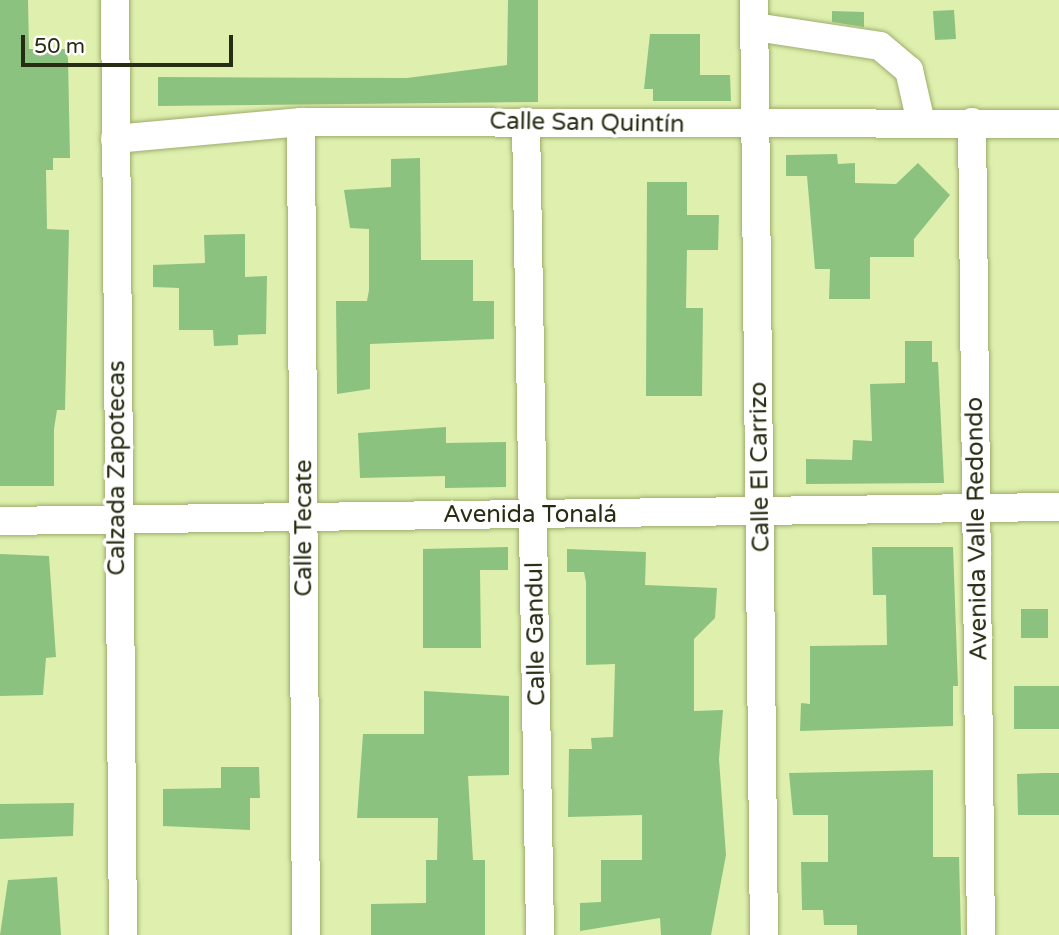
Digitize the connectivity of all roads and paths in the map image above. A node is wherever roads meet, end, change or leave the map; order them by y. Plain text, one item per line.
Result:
1 (115, 0) edge
2 (755, 13) edge
3 (300, 122) junction
4 (526, 122) junction
5 (972, 122) junction
6 (921, 123) junction
7 (1059, 124) edge
8 (757, 125) junction
9 (115, 139) junction
10 (1059, 508) edge
11 (977, 511) junction
12 (760, 514) junction
13 (304, 515) junction
14 (534, 515) junction
15 (117, 519) junction
16 (0, 522) edge
17 (123, 935) edge
18 (306, 935) edge
19 (540, 935) edge
20 (764, 935) edge
21 (981, 935) edge

1 - 9 street, Calzada Zapotecas
2 - 6 street
2 - 8 street, Calle El Carrizo
3 - 4 street, Calle San Quintín
3 - 9 street, Calle San Quintín
3 - 13 street, Calle Tecate
4 - 8 street, Calle San Quintín
4 - 14 street, Calle Gandul
5 - 6 street, Calle San Quintín
5 - 7 street, Calle San Quintín
5 - 11 street, Avenida Valle Redondo
6 - 8 street, Calle San Quintín
8 - 12 street, Calle El Carrizo
9 - 15 street, Calzada Zapotecas
10 - 11 street, Avenida Tonalá
11 - 12 street, Avenida Tonalá
11 - 21 street, Avenida Valle Redondo
12 - 14 street, Avenida Tonalá
12 - 20 street, Calle El Carrizo
13 - 14 street, Avenida Tonalá
13 - 15 street, Avenida Tonalá
13 - 18 street, Calle Tecate
14 - 19 street, Calle Gandul
15 - 16 street, Avenida Tonalá
15 - 17 street, Calzada Zapotecas

